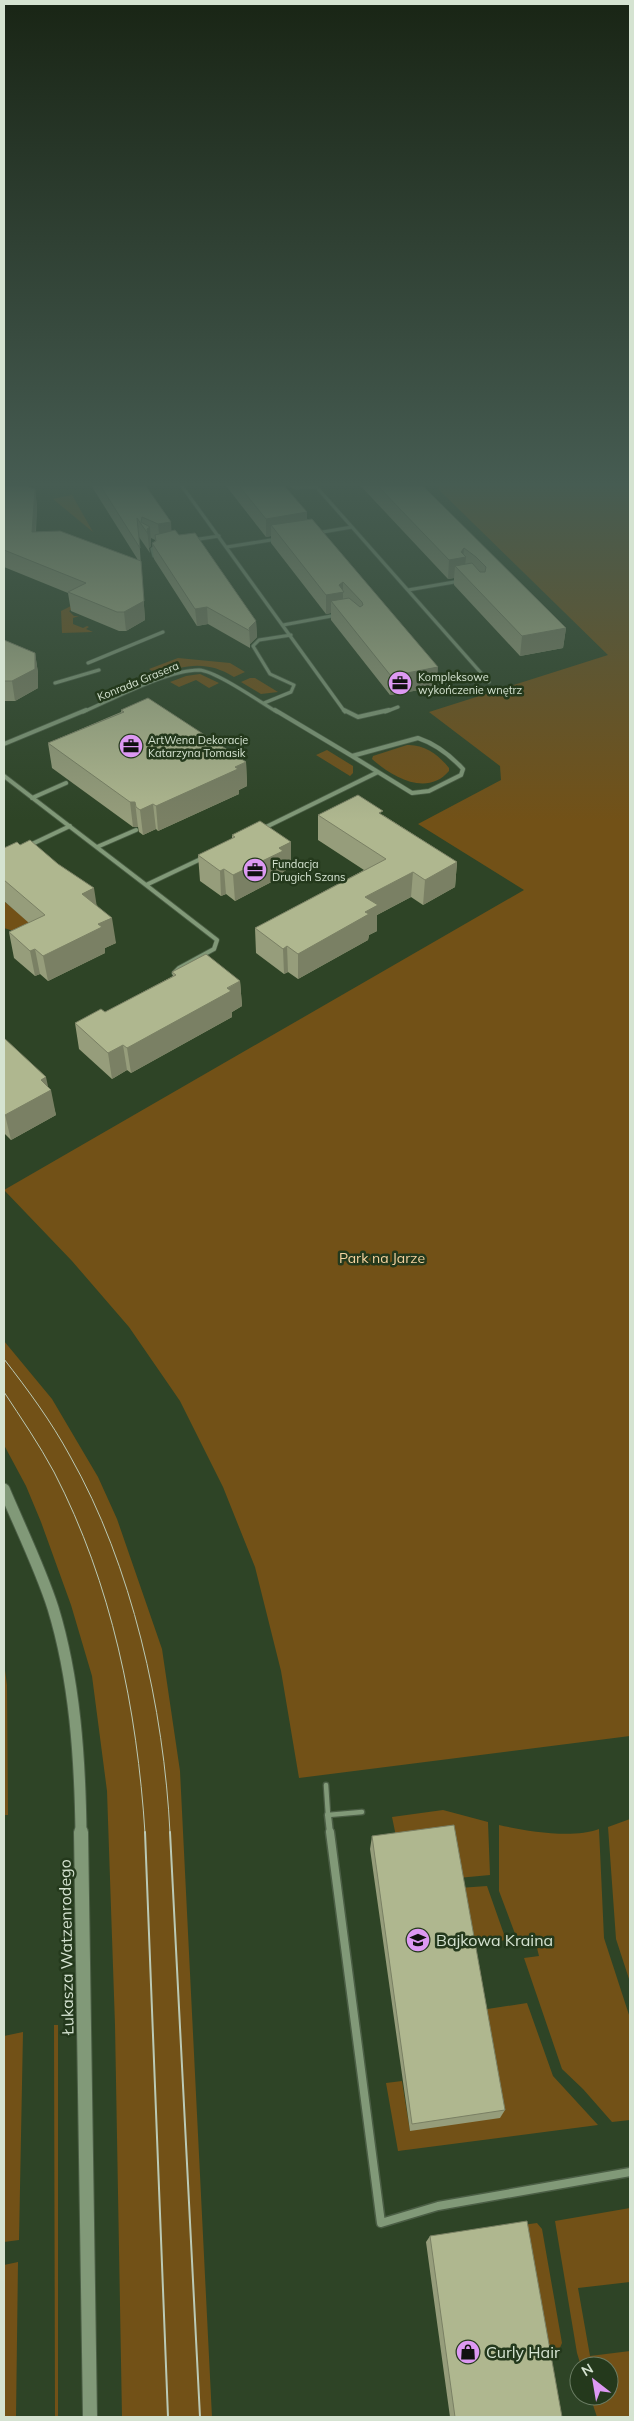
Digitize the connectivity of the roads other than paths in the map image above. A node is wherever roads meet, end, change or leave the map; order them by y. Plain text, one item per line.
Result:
1 (262, 595) edge
2 (412, 595) edge
3 (340, 615) edge
4 (284, 625) junction
5 (163, 632) dead end
6 (290, 634) junction
7 (88, 662) dead end
8 (98, 670) dead end
9 (489, 682) dead end
10 (56, 683) dead end
11 (264, 703) junction
12 (398, 707) dead end
13 (4, 744) edge
14 (352, 756) junction
15 (378, 772) junction
16 (4, 776) edge
17 (66, 783) dead end
18 (32, 798) junction
19 (70, 826) junction
20 (136, 830) edge
21 (252, 833) edge
22 (28, 846) edge
23 (98, 847) junction
24 (209, 854) edge
25 (146, 885) junction
26 (172, 980) edge
27 (4, 1489) edge
28 (326, 1785) dead end
29 (362, 1812) dead end
30 (328, 1815) junction
31 (630, 2172) edge
32 (90, 2417) edge

1 - 4 street
2 - 9 street
3 - 4 street
4 - 6 street
5 - 7 street
6 - 11 street
6 - 12 street
8 - 10 street
11 - 13 street, Konrada Grasera
11 - 14 street, Konrada Grasera
14 - 15 street, Konrada Grasera
14 - 15 street, Konrada Grasera
15 - 21 street
16 - 18 street
17 - 18 street
18 - 19 street
19 - 22 street
19 - 23 street
20 - 23 street
23 - 25 street
24 - 25 street
25 - 26 street
27 - 32 street, Łukasza Watzenrodego
28 - 30 lane
29 - 30 lane
30 - 31 street

